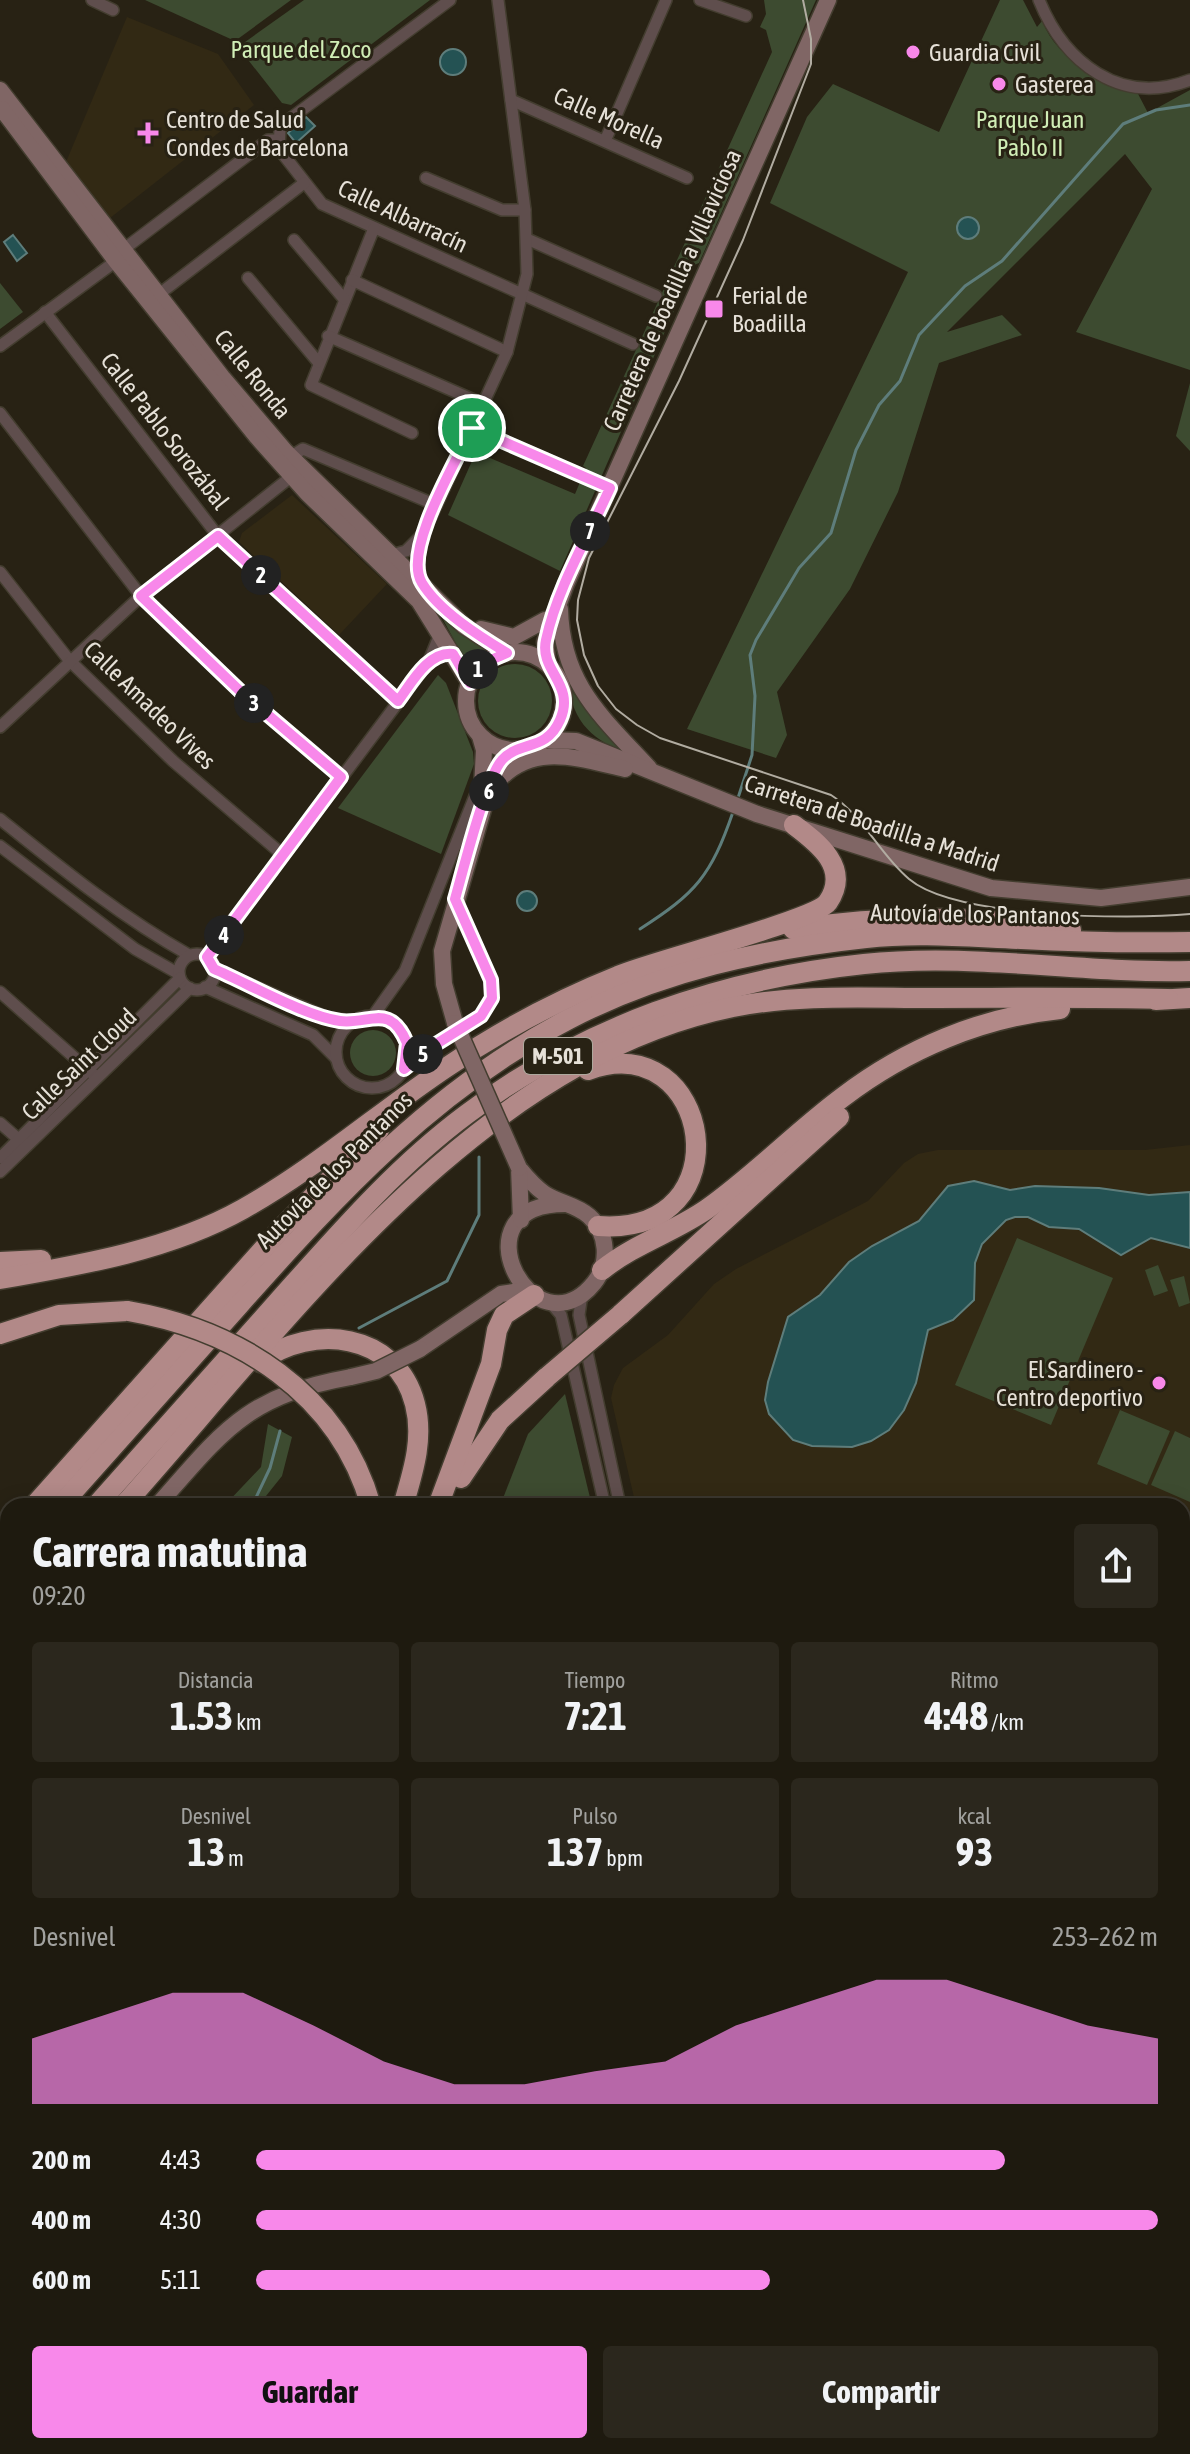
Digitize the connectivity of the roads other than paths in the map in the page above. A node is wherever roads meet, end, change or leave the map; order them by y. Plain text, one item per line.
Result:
1 (92, 0) edge
2 (450, 0) edge
3 (498, 0) edge
4 (666, 0) edge
5 (700, 0) edge
6 (828, 0) edge
7 (1039, 0) edge
8 (113, 10) dead end
9 (746, 16) dead end
10 (1190, 80) edge
11 (0, 90) edge
12 (511, 100) junction
13 (0, 107) edge
14 (277, 140) junction
15 (605, 141) junction
16 (426, 178) dead end
17 (687, 178) dead end
18 (304, 183) junction
19 (525, 210) junction
20 (88, 214) junction
21 (374, 228) junction
22 (527, 239) junction
23 (294, 240) dead end
24 (120, 255) junction
25 (248, 278) dead end
26 (352, 280) junction
27 (158, 295) junction
28 (524, 296) junction
29 (656, 296) dead end
30 (344, 299) junction
31 (45, 312) junction
32 (328, 336) junction
33 (633, 344) dead end
34 (0, 346) edge
35 (507, 352) junction
36 (318, 362) junction
37 (483, 404) junction
38 (0, 413) edge
39 (472, 428) junction
40 (412, 433) dead end
41 (290, 457) junction
42 (292, 476) junction
43 (610, 488) junction
44 (436, 505) junction
45 (423, 534) junction
46 (218, 536) junction
47 (413, 546) junction
48 (391, 555) junction
49 (0, 572) edge
50 (416, 577) junction
51 (141, 596) junction
52 (560, 600) junction
53 (451, 612) junction
54 (545, 620) junction
55 (440, 634) junction
56 (513, 652) junction
57 (453, 654) junction
58 (69, 660) junction
59 (429, 661) junction
60 (548, 664) junction
61 (470, 683) junction
62 (398, 701) junction
63 (564, 705) junction
64 (0, 727) edge
65 (480, 736) junction
66 (546, 740) junction
67 (598, 749) junction
68 (515, 750) junction
69 (484, 773) junction
70 (657, 776) junction
71 (341, 777) junction
72 (489, 792) junction
73 (480, 817) junction
74 (0, 819) edge
75 (794, 825) junction
76 (0, 846) edge
77 (283, 855) junction
78 (1190, 887) edge
79 (455, 899) junction
80 (735, 938) junction
81 (1190, 942) edge
82 (1129, 943) junction
83 (189, 955) junction
84 (207, 957) junction
85 (214, 969) junction
86 (1190, 971) edge
87 (179, 976) junction
88 (205, 987) junction
89 (190, 988) junction
90 (0, 992) edge
91 (1190, 998) edge
92 (1168, 999) junction
93 (373, 1016) junction
94 (354, 1021) junction
95 (949, 1037) junction
96 (478, 1049) junction
97 (337, 1059) junction
98 (404, 1069) junction
99 (92, 1073) junction
100 (554, 1082) junction
101 (0, 1123) edge
102 (22, 1143) junction
103 (0, 1158) edge
104 (519, 1168) junction
105 (0, 1172) edge
106 (565, 1204) junction
107 (521, 1220) junction
108 (598, 1226) junction
109 (137, 1249) junction
110 (0, 1262) edge
111 (510, 1265) junction
112 (602, 1270) junction
113 (0, 1279) edge
114 (582, 1294) junction
115 (536, 1295) junction
116 (483, 1305) junction
117 (0, 1334) edge
118 (235, 1381) junction
119 (41, 1498) edge
120 (67, 1498) edge
121 (103, 1498) edge
122 (130, 1498) edge
123 (164, 1498) edge
124 (368, 1498) edge
125 (405, 1498) edge
126 (441, 1498) edge
127 (450, 1498) edge
128 (603, 1498) edge
129 (618, 1498) edge

1 - 8 street
2 - 14 street
3 - 12 street
4 - 15 street
5 - 9 street
6 - 43 street, Carretera de Boadilla a Villaviciosa
7 - 10 street
11 - 20 street, Calle Ronda
12 - 15 street, Calle Morella
12 - 19 street
13 - 20 street, Calle Ronda
14 - 18 street, Calle Albarracín
14 - 24 street
15 - 17 street, Calle Morella
16 - 19 street
18 - 21 street, Calle Albarracín
18 - 27 street
19 - 22 street
20 - 24 street, Calle Ronda
21 - 26 street
21 - 28 street, Calle Albarracín
22 - 28 street
22 - 29 street
23 - 30 street
24 - 27 street, Calle Ronda
24 - 31 street
24 - 42 street, Calle Ronda
25 - 36 street
26 - 30 street
26 - 35 street
27 - 41 street, Calle Ronda
28 - 33 street, Calle Albarracín
28 - 35 street
30 - 32 street
31 - 34 street
31 - 46 street, Calle Pablo Sorozábal
32 - 36 street
32 - 37 street
35 - 37 street
36 - 40 street
37 - 39 street
38 - 51 street
39 - 43 street
39 - 44 street
41 - 44 street
41 - 48 street, Calle Ronda
42 - 46 street
42 - 55 street, Calle Ronda
43 - 52 street, Carretera de Boadilla a Villaviciosa
44 - 45 street
45 - 47 street
45 - 50 street
46 - 51 street
46 - 62 street, Calle Pablo Sorozábal
47 - 48 street
47 - 50 street
48 - 50 street, Calle Ronda
49 - 58 street, Calle Amadeo Vives
50 - 53 street, Calle Ronda
51 - 58 street
51 - 71 street
52 - 54 street, Carretera de Boadilla a Villaviciosa
52 - 60 street, Carretera de Boadilla a Villaviciosa
52 - 70 street
53 - 54 street
53 - 56 street, Calle Ronda
54 - 56 street, Carretera de Boadilla a Villaviciosa
55 - 57 street, Calle Ronda
55 - 59 street
56 - 60 street
56 - 61 street
57 - 59 street
57 - 61 street, Calle Ronda
58 - 64 street
58 - 77 street, Calle Amadeo Vives
59 - 62 street
60 - 63 street
61 - 65 street
62 - 71 street
63 - 66 street
63 - 67 street, Carretera de Boadilla a Madrid
65 - 68 street
65 - 69 street
66 - 67 street, Carretera de Boadilla a Madrid
66 - 68 street
67 - 70 street, Carretera de Boadilla a Madrid
68 - 72 street
69 - 73 street
69 - 93 street
70 - 72 street
70 - 75 street, Carretera de Boadilla a Madrid
71 - 77 street
72 - 73 street
73 - 79 street
74 - 83 street
75 - 78 street, Carretera de Boadilla a Madrid
75 - 80 highway
76 - 87 street
77 - 84 street
79 - 98 street
79 - 104 street, bridge
80 - 82 highway
80 - 96 highway
81 - 82 highway, Autovía de los Pantanos / M-501
82 - 120 highway, Autovía de los Pantanos / M-501
83 - 84 street
83 - 87 street
84 - 85 street
85 - 88 street
85 - 94 street
86 - 121 highway, Autovía de los Pantanos / M-501
87 - 89 street
87 - 99 street, Calle Saint Cloud
88 - 89 street
88 - 97 street
89 - 99 street, Calle Saint Cloud
90 - 99 street
91 - 92 highway
92 - 95 highway
92 - 100 highway
93 - 94 street
93 - 98 street
94 - 97 street
95 - 112 highway
95 - 127 highway, bridge
96 - 109 highway
96 - 119 highway
97 - 98 street
99 - 102 street, Calle Saint Cloud
100 - 108 highway
100 - 118 highway
101 - 102 street
102 - 103 street, Calle Saint Cloud
102 - 105 street, Calle Saint Cloud
104 - 106 street
104 - 107 street
106 - 107 street
106 - 108 street
107 - 111 street
108 - 112 street
109 - 110 highway
109 - 113 highway
111 - 115 street
111 - 116 street
112 - 114 street
114 - 115 street
114 - 129 street
115 - 116 street
115 - 126 highway
115 - 128 street
116 - 123 street, bridge
117 - 124 highway, bridge
118 - 122 highway
118 - 125 highway

